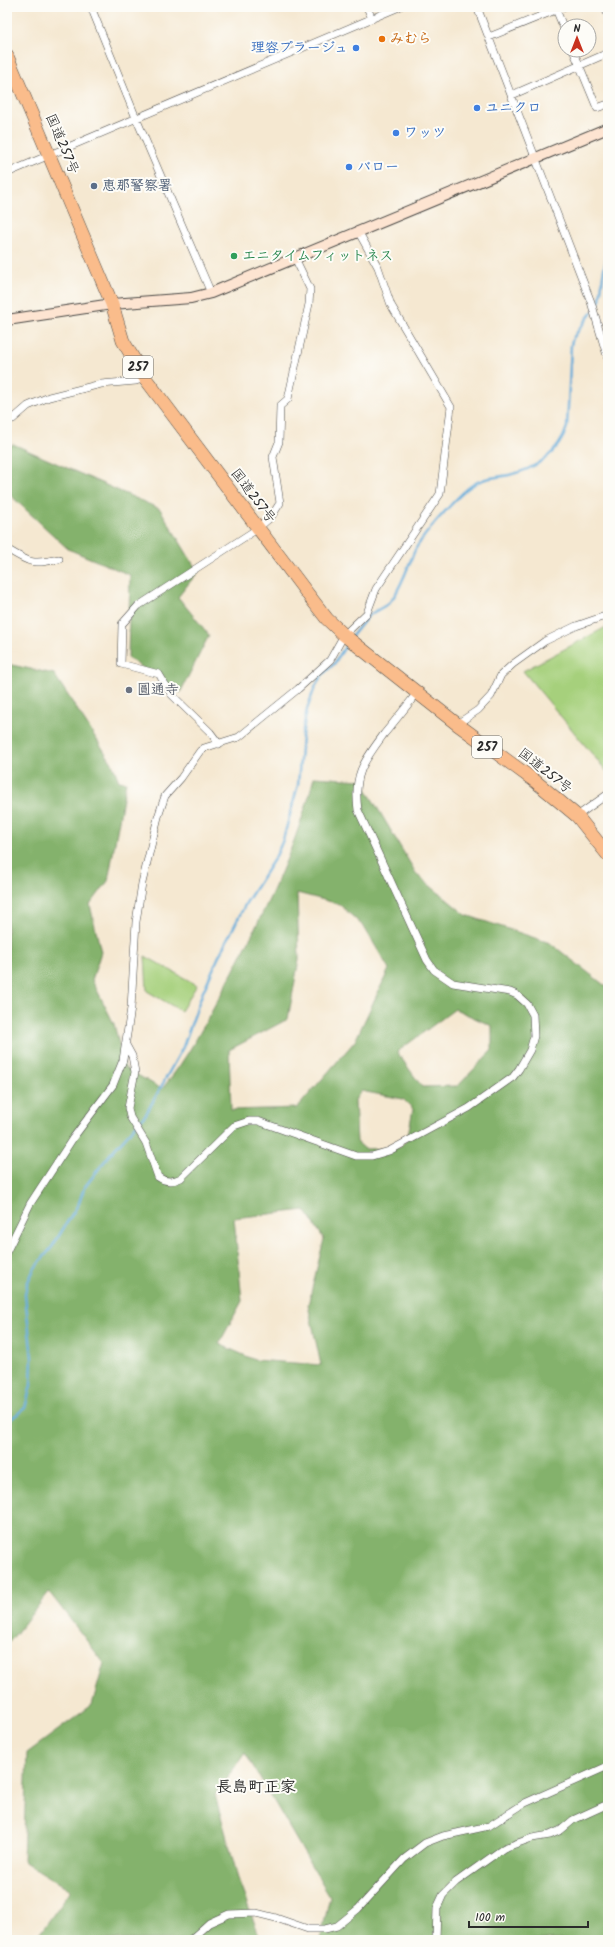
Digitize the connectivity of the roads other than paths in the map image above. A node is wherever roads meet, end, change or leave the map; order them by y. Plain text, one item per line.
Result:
1 (91, 7) edge
2 (367, 7) edge
3 (398, 7) edge
4 (477, 7) edge
5 (605, 7) edge
6 (558, 8) edge
7 (608, 15) edge
8 (372, 18) junction
9 (561, 18) edge
10 (489, 37) junction
11 (608, 53) edge
12 (7, 56) edge
13 (576, 58) edge
14 (579, 66) junction
15 (512, 95) junction
16 (608, 104) edge
17 (136, 118) junction
18 (608, 128) edge
19 (50, 155) junction
20 (536, 158) junction
21 (7, 173) edge
22 (358, 232) junction
23 (295, 258) junction
24 (211, 293) junction
25 (112, 304) junction
26 (7, 320) edge
27 (608, 359) edge
28 (145, 378) junction
29 (7, 421) edge
30 (257, 529) junction
31 (7, 549) edge
32 (59, 559) dead end
33 (608, 615) edge
34 (344, 635) junction
35 (417, 693) junction
36 (457, 724) junction
37 (219, 744) junction
38 (608, 794) edge
39 (577, 816) junction
40 (608, 855) edge
41 (126, 1045) junction
42 (7, 1251) edge
43 (608, 1766) edge
44 (608, 1804) edge
45 (190, 1940) edge
46 (436, 1940) edge

1 - 17 street
2 - 8 street
3 - 8 street
4 - 10 street
5 - 7 street
6 - 9 street
6 - 10 street
8 - 17 street
10 - 15 street
11 - 14 street
12 - 19 highway, 国道257号 / 257
13 - 14 street
14 - 15 street
14 - 16 street
15 - 20 street
17 - 19 street
17 - 24 street
18 - 20 street
19 - 21 street
19 - 25 highway, 国道257号 / 257
20 - 22 street
20 - 27 street
22 - 23 street
22 - 34 street
23 - 24 street
23 - 30 street
24 - 25 street
25 - 26 street
25 - 28 highway, 国道257号 / 257
28 - 29 street
28 - 30 highway, 国道257号 / 257
30 - 34 highway, 国道257号 / 257
30 - 37 street
31 - 32 street
33 - 36 street
34 - 35 highway, 国道257号 / 257
34 - 37 street
35 - 36 highway, 国道257号 / 257
35 - 41 street
36 - 39 highway, 国道257号 / 257
37 - 41 street
38 - 39 street
39 - 40 highway, 国道257号 / 257
41 - 42 street
43 - 45 street
44 - 46 street

